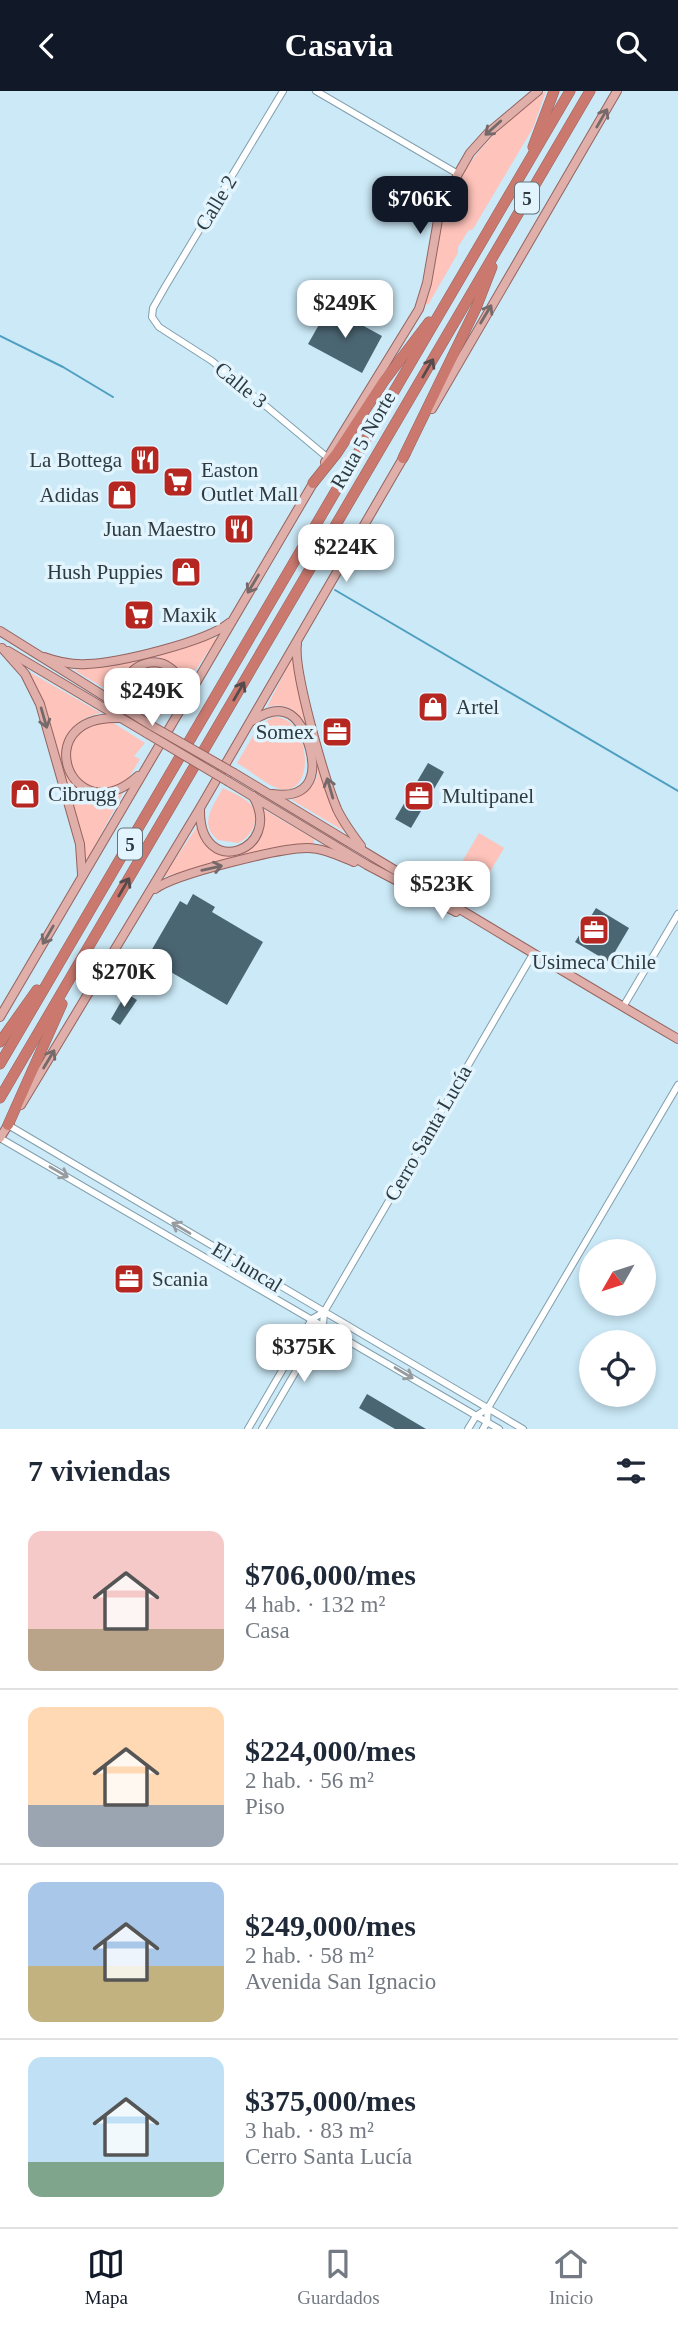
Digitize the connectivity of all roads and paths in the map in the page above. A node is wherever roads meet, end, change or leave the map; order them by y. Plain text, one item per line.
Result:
1 (283, 91) edge
2 (316, 91) edge
3 (538, 91) edge
4 (554, 91) edge
5 (570, 91) edge
6 (590, 91) edge
7 (617, 91) edge
8 (531, 158) junction
9 (458, 174) junction
10 (497, 250) junction
11 (454, 289) junction
12 (152, 317) joint
13 (328, 458) junction
14 (403, 458) junction
15 (313, 484) junction
16 (233, 619) junction
17 (0, 631) edge
18 (299, 636) junction
19 (26, 646) junction
20 (1, 647) edge
21 (19, 657) junction
22 (44, 657) junction
23 (184, 702) junction
24 (119, 717) junction
25 (140, 718) junction
26 (250, 723) junction
27 (150, 730) junction
28 (145, 768) junction
29 (268, 794) junction
30 (253, 796) junction
31 (201, 808) junction
32 (362, 848) junction
33 (367, 865) junction
34 (82, 877) junction
35 (150, 893) junction
36 (678, 914) edge
37 (472, 918) junction
38 (89, 946) junction
39 (66, 951) junction
40 (533, 954) junction
41 (623, 1007) junction
42 (0, 1017) edge
43 (678, 1039) edge
44 (0, 1042) edge
45 (0, 1063) edge
46 (678, 1085) edge
47 (0, 1098) edge
48 (8, 1125) junction
49 (0, 1138) edge
50 (324, 1312) junction
51 (312, 1319) junction
52 (323, 1325) junction
53 (488, 1409) junction
54 (476, 1416) junction
55 (485, 1426) edge
56 (248, 1429) edge
57 (262, 1429) edge
58 (468, 1429) edge
59 (499, 1429) edge
60 (523, 1429) edge

1 - 12 street, Calle 2
2 - 9 street
3 -> 9 main road
4 - 8 highway
5 - 8 highway, Ruta 5 Norte / 5
6 - 10 highway, Ruta 5 Norte / 5
14 -> 7 main road
8 - 11 highway, Ruta 5 Norte / 5
9 - 13 main road
10 - 14 highway
38 -> 10 highway, Ruta 5 Norte / 5
11 - 15 highway
11 - 39 highway, Ruta 5 Norte / 5
12 - 13 street, Calle 3
13 - 15 main road
14 - 18 main road
15 -> 16 main road
16 - 22 main road
16 - 23 main road
17 - 19 main road
18 - 26 main road
32 -> 18 main road
19 - 21 main road
19 - 22 main road
20 - 21 main road
20 -> 34 main road
21 - 24 main road
22 - 25 main road
23 - 25 main road
23 - 28 main road
24 - 27 main road
24 - 28 main road
25 - 27 main road
26 - 29 main road
26 - 31 main road
27 - 29 main road, bridge
27 - 30 main road, bridge
28 - 34 main road
29 - 32 main road
30 - 31 main road
30 - 33 main road
31 - 35 main road
32 - 37 main road
35 -> 33 main road
33 - 37 main road
34 -> 42 main road
48 -> 35 main road
36 - 41 street
37 - 40 main road
38 - 47 highway, Ruta 5 Norte / 5
38 - 48 highway
39 - 44 highway
39 - 45 highway, Ruta 5 Norte / 5
40 - 41 main road
40 - 50 street, Cerro Santa Lucía
41 - 43 main road
46 - 53 street
48 - 49 main road
50 -> 48 street, El Juncal
49 -> 51 street, El Juncal
50 - 51 street, Cerro Santa Lucía
50 - 52 street, Cerro Santa Lucía
50 - 53 street, El Juncal
51 - 52 street, El Juncal
51 - 56 street, Cerro Santa Lucía
52 -> 54 street, El Juncal
52 - 57 street, Cerro Santa Lucía
53 - 54 street
53 - 55 street
53 - 60 street, El Juncal
54 - 55 street, El Juncal
54 - 58 street
55 - 59 street, El Juncal

